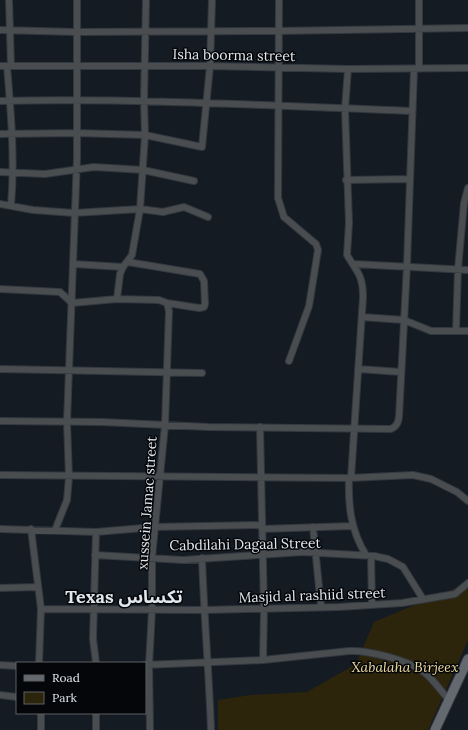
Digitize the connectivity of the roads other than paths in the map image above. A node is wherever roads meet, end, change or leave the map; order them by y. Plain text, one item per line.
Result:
1 (10, 0) edge
2 (77, 0) edge
3 (146, 0) edge
4 (212, 0) edge
5 (279, 0) edge
6 (419, 0) edge
7 (419, 28) junction
8 (468, 28) edge
9 (0, 30) edge
10 (9, 31) junction
11 (146, 31) junction
12 (212, 31) junction
13 (76, 32) junction
14 (278, 32) junction
15 (6, 66) edge
16 (75, 66) junction
17 (145, 66) junction
18 (210, 66) junction
19 (468, 68) edge
20 (278, 69) junction
21 (348, 69) junction
22 (417, 69) junction
23 (76, 100) junction
24 (0, 101) edge
25 (10, 101) junction
26 (144, 101) junction
27 (207, 102) junction
28 (279, 105) junction
29 (345, 109) junction
30 (412, 111) junction
31 (76, 133) junction
32 (0, 134) edge
33 (13, 134) junction
34 (145, 135) junction
35 (76, 169) junction
36 (143, 170) junction
37 (0, 172) edge
38 (14, 173) junction
39 (409, 179) junction
40 (346, 180) junction
41 (194, 181) dead end
42 (468, 188) edge
43 (0, 204) edge
44 (11, 206) junction
45 (140, 209) junction
46 (74, 213) junction
47 (208, 217) dead end
48 (128, 262) junction
49 (73, 264) junction
50 (354, 264) junction
51 (407, 265) junction
52 (123, 267) junction
53 (458, 269) junction
54 (468, 270) edge
55 (0, 289) edge
56 (117, 299) junction
57 (72, 303) junction
58 (167, 303) junction
59 (362, 317) junction
60 (404, 320) junction
61 (468, 330) edge
62 (456, 331) junction
63 (288, 361) dead end
64 (0, 369) edge
65 (68, 370) junction
66 (358, 370) junction
67 (166, 372) junction
68 (401, 372) junction
69 (202, 373) dead end
70 (0, 421) edge
71 (67, 422) junction
72 (165, 425) junction
73 (260, 427) junction
74 (354, 428) junction
75 (0, 475) edge
76 (260, 476) junction
77 (69, 477) junction
78 (161, 477) junction
79 (350, 478) junction
80 (468, 501) edge
81 (352, 526) junction
82 (155, 527) junction
83 (262, 527) junction
84 (313, 527) junction
85 (0, 529) edge
86 (31, 529) junction
87 (56, 530) junction
88 (96, 532) junction
89 (316, 553) junction
90 (95, 555) junction
91 (262, 556) junction
92 (369, 556) junction
93 (152, 557) junction
94 (202, 558) junction
95 (468, 583) edge
96 (38, 587) junction
97 (0, 588) edge
98 (423, 599) junction
99 (372, 604) junction
100 (321, 607) junction
101 (41, 609) junction
102 (94, 609) junction
103 (152, 610) junction
104 (204, 610) junction
105 (264, 610) junction
106 (468, 659) edge
107 (263, 660) junction
108 (39, 662) edge
109 (96, 662) edge
110 (209, 663) junction
111 (0, 665) edge
112 (147, 665) edge
113 (16, 666) edge
114 (0, 694) edge
115 (16, 697) edge
116 (449, 700) junction
117 (41, 714) edge
118 (96, 714) edge
119 (41, 730) edge
120 (96, 730) edge
121 (150, 730) edge
122 (210, 730) edge
123 (435, 730) edge

1 - 10 street
2 - 13 street
3 - 11 street
4 - 12 street
5 - 14 street
6 - 7 street
7 - 8 street
7 - 14 street
7 - 22 street
9 - 10 street
10 - 13 street
10 - 15 street
11 - 12 street
11 - 13 street
11 - 17 street
12 - 14 street
12 - 18 street
13 - 16 street
14 - 20 street
15 - 16 street, Isha boorma street
15 - 25 street
16 - 17 street, Isha boorma street
16 - 23 street
17 - 18 street, Isha boorma street
17 - 26 street
18 - 20 street, Isha boorma street
18 - 27 street
19 - 22 street, Isha boorma street
20 - 21 street, Isha boorma street
20 - 28 street
21 - 22 street, Isha boorma street
21 - 29 street
22 - 30 street
23 - 25 street
23 - 26 street
23 - 31 street
24 - 25 street
25 - 33 street
26 - 27 street
26 - 34 street
27 - 28 street
27 - 34 street
28 - 29 street
28 - 63 street
29 - 30 street
29 - 40 street
30 - 39 street
31 - 33 street
31 - 34 street
31 - 35 street
32 - 33 street
33 - 38 street
34 - 36 street
35 - 36 street
35 - 38 street
35 - 46 street
36 - 41 street
36 - 45 street
37 - 38 street
38 - 44 street
39 - 40 street
39 - 51 street
40 - 50 street
42 - 53 street
43 - 44 street
44 - 46 street
45 - 46 street
45 - 47 street
45 - 48 street
46 - 49 street
48 - 52 street
48 - 58 street
49 - 52 street
49 - 57 street
50 - 51 street
50 - 59 street
51 - 53 street
51 - 60 street
52 - 56 street
53 - 54 street
53 - 62 street
55 - 57 street
56 - 57 street
56 - 58 street
57 - 65 street
58 - 67 street, xussein Jamac street
59 - 60 street
59 - 66 street
60 - 62 street
60 - 68 street
61 - 62 street
64 - 65 street
65 - 67 street
65 - 71 street
66 - 68 street
66 - 74 street
67 - 69 street
67 - 72 street, xussein Jamac street
68 - 74 street
70 - 71 street
71 - 72 street
71 - 77 street
72 - 73 street
72 - 78 street, xussein Jamac street
73 - 74 street
73 - 76 street
74 - 79 street
75 - 77 street
76 - 78 street
76 - 79 street
76 - 83 street
77 - 78 street
77 - 87 street
78 - 82 street, xussein Jamac street
79 - 80 street
79 - 81 street
81 - 84 street
81 - 92 street
82 - 83 street
82 - 88 street
82 - 93 street, xussein Jamac street
83 - 84 street
83 - 91 street
84 - 89 street
85 - 86 street
86 - 87 street
86 - 96 street
87 - 88 street
88 - 90 street
89 - 91 street, Cabdilahi Dagaal Street
89 - 92 street, Cabdilahi Dagaal Street
89 - 100 street
90 - 93 street, Cabdilahi Dagaal Street
90 - 102 street
91 - 94 street, Cabdilahi Dagaal Street
91 - 105 street
92 - 98 street, Cabdilahi Dagaal Street
92 - 99 street
93 - 94 street, Cabdilahi Dagaal Street
93 - 103 street, xussein Jamac street
94 - 104 street
95 - 98 street, Masjid al rashiid street
96 - 97 street
96 - 101 street
98 - 99 street, Masjid al rashiid street
99 - 100 street, Masjid al rashiid street
100 - 105 street, Masjid al rashiid street
101 - 102 street, Masjid al rashiid street
101 - 108 street
102 - 103 street, Masjid al rashiid street
102 - 109 street
103 - 104 street, Masjid al rashiid street
103 - 112 street, xussein Jamac street
104 - 105 street, Masjid al rashiid street
104 - 110 street
105 - 107 street
106 - 116 main road
107 - 110 street
107 - 116 street
110 - 112 street
110 - 122 street
111 - 113 street
112 - 121 street, xussein Jamac street
114 - 115 street
116 - 123 main road
117 - 119 street
118 - 120 street

